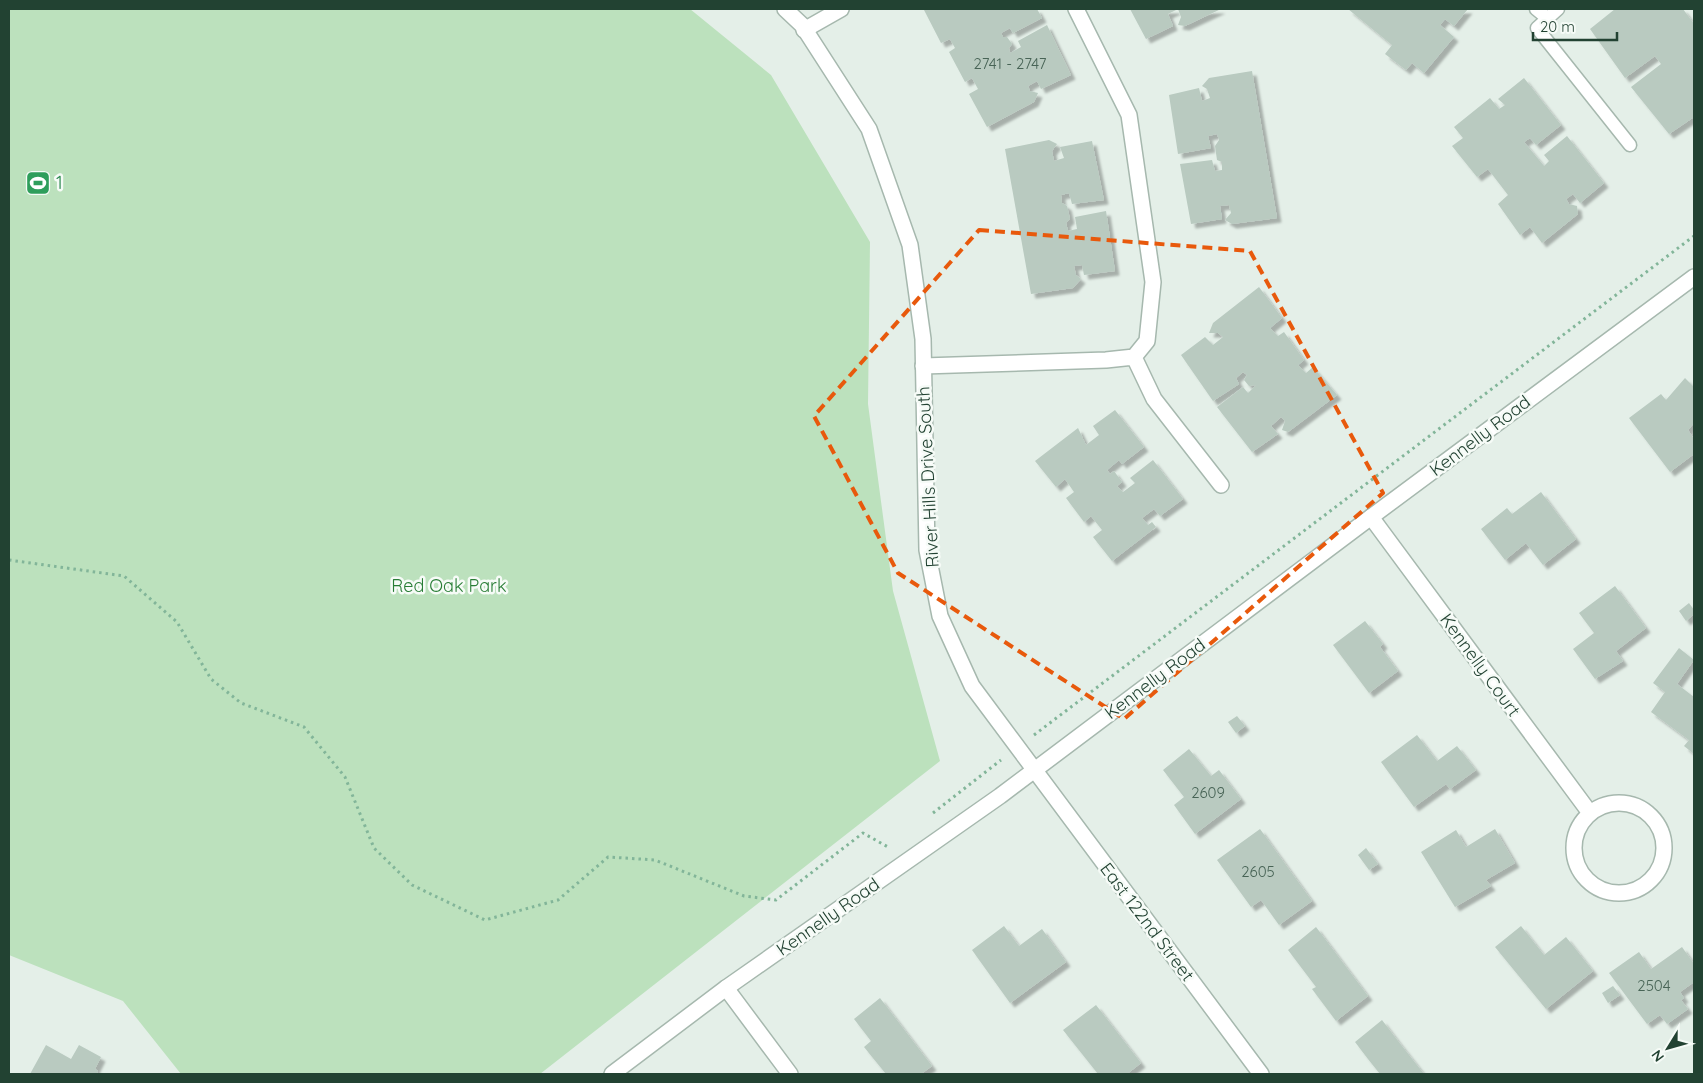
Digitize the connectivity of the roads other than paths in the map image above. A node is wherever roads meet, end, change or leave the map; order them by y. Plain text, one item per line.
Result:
1 (786, 9) edge
2 (841, 9) edge
3 (1076, 9) edge
4 (1536, 9) edge
5 (1558, 9) edge
6 (1547, 18) junction
7 (804, 30) junction
8 (1630, 145) dead end
9 (1694, 277) edge
10 (1134, 357) junction
11 (923, 366) junction
12 (1221, 485) dead end
13 (1371, 517) junction
14 (1034, 770) junction
15 (1590, 813) junction
16 (726, 988) junction
17 (612, 1074) edge
18 (790, 1074) edge
19 (1261, 1074) edge

1 - 7 street, River Hills Drive South
2 - 7 street
3 - 10 street
4 - 6 lane
5 - 6 lane
6 - 8 lane
7 - 11 street, River Hills Drive South
9 - 13 street, Kennelly Road
10 - 11 street, River Hills Drive South
10 - 12 street
11 - 14 street, River Hills Drive South
13 - 14 street, Kennelly Road
13 - 15 street, Kennelly Court
14 - 16 street, Kennelly Road
14 - 19 street, East 122nd Street
15 - 15 street
16 - 17 street, Kennelly Road
16 - 18 street

